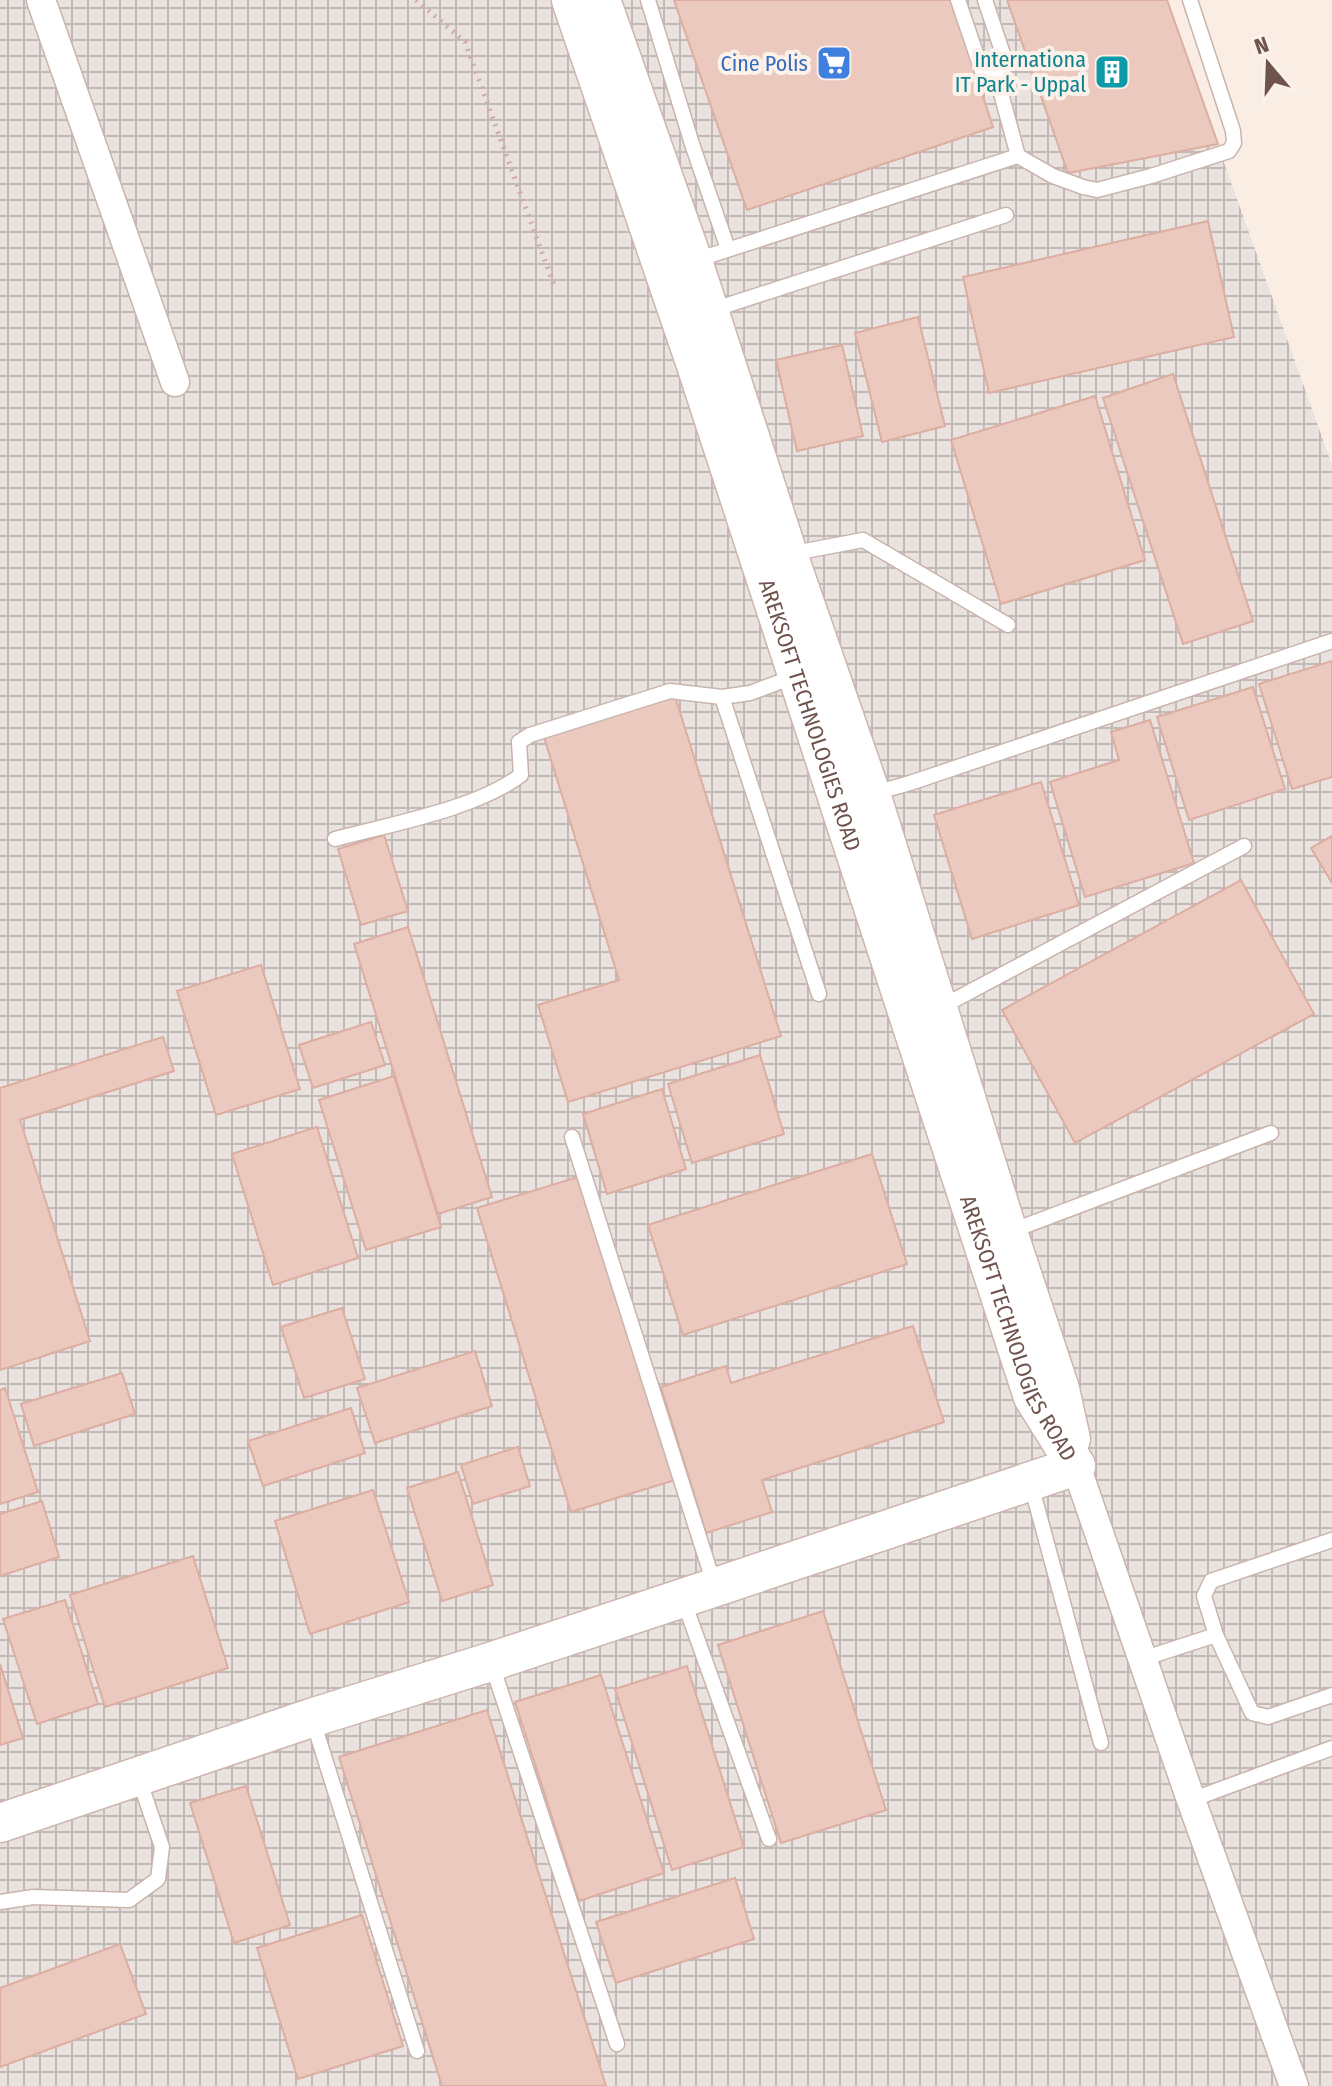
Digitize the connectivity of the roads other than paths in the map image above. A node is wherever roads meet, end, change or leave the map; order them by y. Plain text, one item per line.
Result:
1 (41, 0) edge
2 (571, 0) edge
3 (601, 0) edge
4 (648, 0) edge
5 (958, 0) edge
6 (985, 0) edge
7 (1190, 0) edge
8 (998, 82) junction
9 (674, 151) junction
10 (1018, 156) junction
11 (1006, 215) dead end
12 (728, 249) junction
13 (678, 266) junction
14 (694, 316) junction
15 (175, 382) dead end
16 (774, 559) junction
17 (1008, 625) dead end
18 (1332, 641) edge
19 (812, 670) junction
20 (722, 697) junction
21 (871, 794) junction
22 (335, 839) dead end
23 (1244, 846) dead end
24 (819, 994) dead end
25 (924, 1013) junction
26 (1271, 1133) dead end
27 (572, 1137) dead end
28 (1008, 1232) junction
29 (1076, 1466) junction
30 (1030, 1481) junction
31 (1332, 1540) edge
32 (699, 1593) junction
33 (1216, 1635) junction
34 (1142, 1659) junction
35 (490, 1662) junction
36 (1332, 1695) edge
37 (311, 1718) junction
38 (1101, 1743) dead end
39 (1332, 1748) edge
40 (138, 1776) junction
41 (1191, 1800) junction
42 (0, 1823) edge
43 (769, 1839) dead end
44 (0, 1902) edge
45 (617, 2044) dead end
46 (417, 2051) dead end
47 (1294, 2086) edge

1 - 15 street
2 - 13 street, AREKSOFT TECHNOLOGIES ROAD
3 - 9 street, AREKSOFT TECHNOLOGIES ROAD
4 - 9 lane
5 - 8 lane
6 - 8 lane
7 - 10 lane
8 - 10 lane
9 - 12 lane
9 - 13 street, AREKSOFT TECHNOLOGIES ROAD
10 - 12 lane
11 - 14 lane
12 - 13 lane
13 - 14 street, AREKSOFT TECHNOLOGIES ROAD
14 - 16 street, AREKSOFT TECHNOLOGIES ROAD
16 - 17 lane
16 - 19 street, AREKSOFT TECHNOLOGIES ROAD
18 - 21 lane
19 - 20 lane
19 - 21 street, AREKSOFT TECHNOLOGIES ROAD
19 - 25 street, AREKSOFT TECHNOLOGIES ROAD
20 - 22 lane
20 - 24 lane
21 - 25 street, AREKSOFT TECHNOLOGIES ROAD
23 - 25 lane
25 - 28 street, AREKSOFT TECHNOLOGIES ROAD
25 - 29 street, AREKSOFT TECHNOLOGIES ROAD
26 - 28 lane
27 - 32 lane
28 - 29 street, AREKSOFT TECHNOLOGIES ROAD
29 - 30 street
29 - 34 street
30 - 32 street
30 - 38 lane
31 - 33 lane
32 - 35 street
32 - 43 lane
33 - 34 lane
33 - 36 lane
34 - 41 street
35 - 37 street
35 - 45 lane
37 - 40 street
37 - 46 lane
39 - 41 lane
40 - 42 street
40 - 44 lane
41 - 47 street

